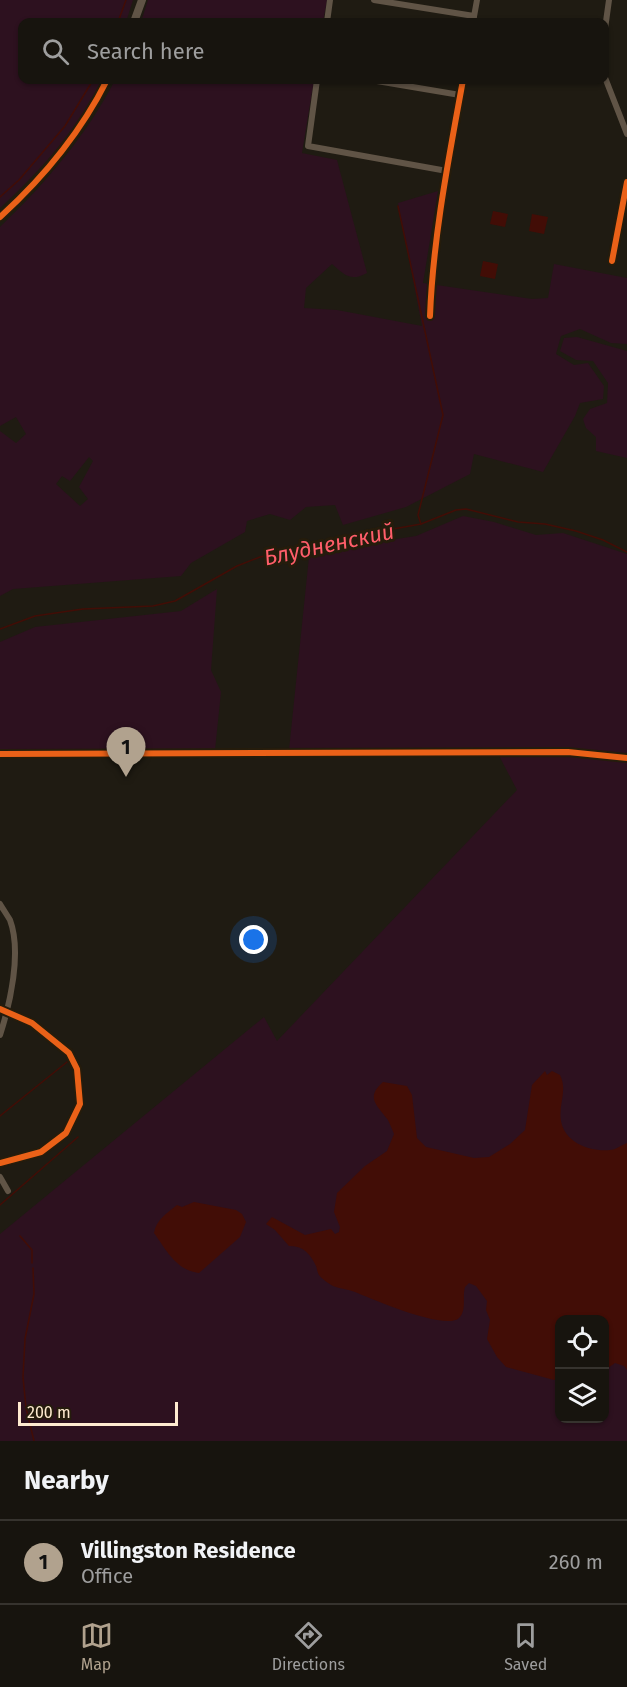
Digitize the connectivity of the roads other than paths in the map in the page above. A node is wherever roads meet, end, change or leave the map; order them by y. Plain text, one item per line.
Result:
1 (142, 0) edge
2 (330, 0) edge
3 (374, 0) edge
4 (477, 0) edge
5 (609, 0) edge
6 (135, 18) edge
7 (328, 18) edge
8 (469, 18) edge
9 (474, 18) edge
10 (606, 18) edge
11 (106, 84) edge
12 (316, 84) edge
13 (395, 84) edge
14 (462, 84) edge
15 (608, 84) edge
16 (460, 95) junction
17 (624, 121) edge
18 (627, 134) edge
19 (447, 171) junction
20 (627, 182) edge
21 (0, 218) edge
22 (612, 261) dead end
23 (430, 316) dead end
24 (0, 754) edge
25 (627, 758) edge
26 (0, 904) edge
27 (0, 1009) edge
28 (8, 1012) junction
29 (0, 1035) edge
30 (0, 1163) edge
31 (0, 1178) edge
32 (8, 1191) dead end

1 - 6 street
2 - 7 street
3 - 8 street
4 - 9 street
5 - 10 street
11 - 21 street
12 - 19 street
13 - 16 street
14 - 16 street
15 - 17 street
16 - 19 street
17 - 18 street
19 - 23 street
20 - 22 street
24 - 25 street
26 - 28 street
27 - 28 street
28 - 29 street
28 - 30 street
31 - 32 street

